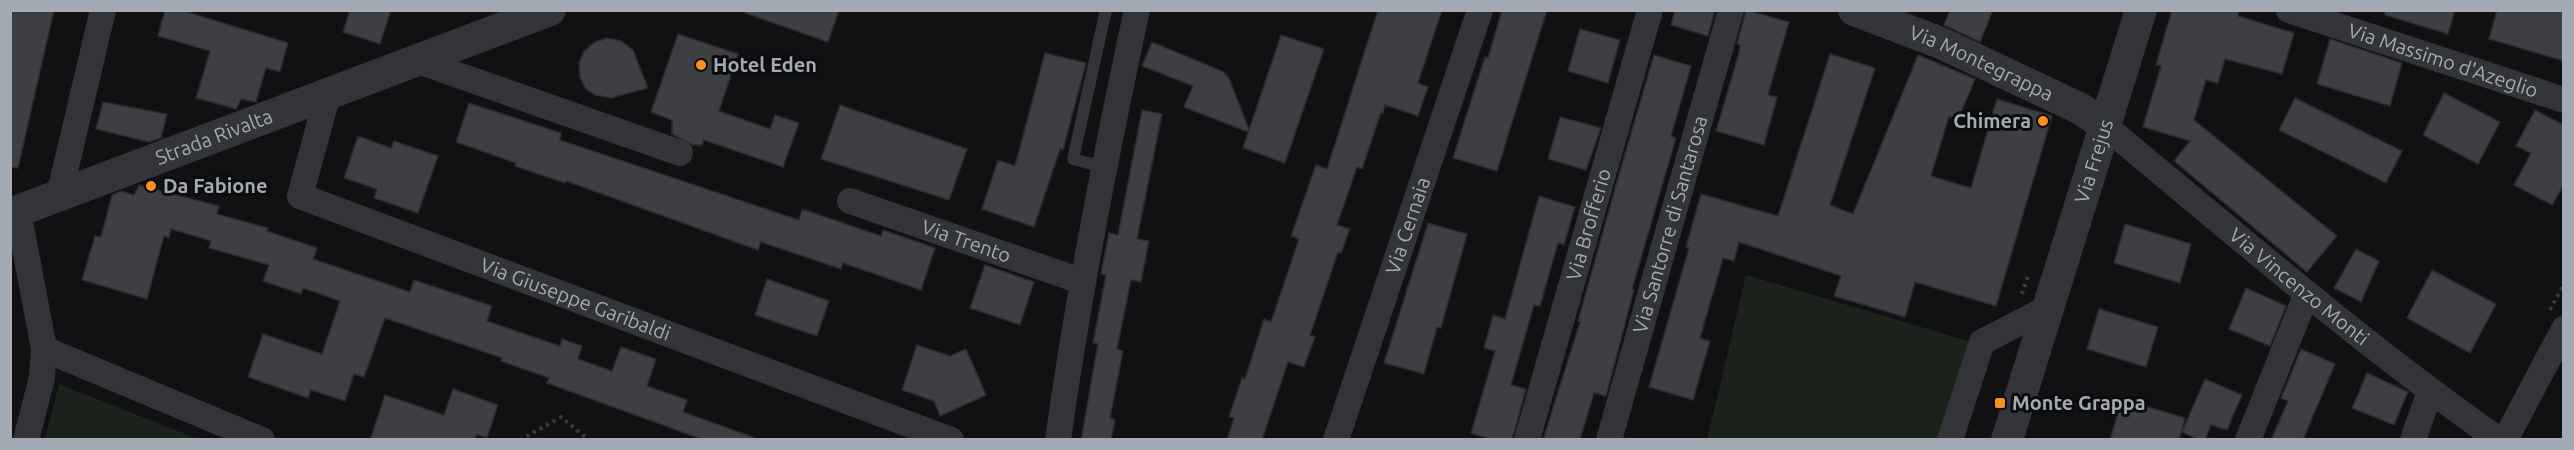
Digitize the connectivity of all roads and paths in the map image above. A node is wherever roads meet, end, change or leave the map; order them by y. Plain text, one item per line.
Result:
1 (103, 10) edge
2 (550, 10) edge
3 (1106, 10) edge
4 (1137, 10) edge
5 (1480, 10) edge
6 (1650, 10) edge
7 (1731, 10) edge
8 (1854, 10) edge
9 (2141, 10) edge
10 (2289, 10) edge
11 (418, 61) junction
12 (328, 94) junction
13 (2564, 100) edge
14 (2105, 126) junction
15 (680, 153) dead end
16 (1102, 167) junction
17 (59, 196) junction
18 (850, 201) dead end
19 (14, 213) edge
20 (1081, 281) junction
21 (2307, 293) junction
22 (2046, 309) junction
23 (2564, 329) edge
24 (44, 349) junction
25 (2430, 391) junction
26 (26, 440) edge
27 (262, 440) edge
28 (520, 440) edge
29 (589, 440) edge
30 (951, 440) edge
31 (1058, 440) edge
32 (1336, 440) edge
33 (1527, 440) edge
34 (1608, 440) edge
35 (1950, 440) edge
36 (2007, 440) edge
37 (2248, 440) edge
38 (2413, 440) edge
39 (2499, 440) edge
40 (2505, 440) edge

1 - 17 street
2 - 11 street, Strada Rivalta
3 - 16 lane
4 - 16 street
5 - 32 street, Via Cernaia
6 - 33 street, Via Brofferio
7 - 34 street, Via Santorre di Santarosa
8 - 14 street, Via Montegrappa
9 - 14 street, Via Frejus
10 - 13 street, Via Massimo d'Azeglio
11 - 12 street, Strada Rivalta
11 - 15 street
12 - 17 street, Strada Rivalta
12 - 30 street, Via Giuseppe Garibaldi
14 - 21 street, Via Vincenzo Monti
14 - 22 street, Via Frejus
16 - 20 street
17 - 19 street, Strada Rivalta
18 - 20 street, Via Trento
19 - 24 street
20 - 31 street
21 - 25 street, Via Vincenzo Monti
21 - 37 street
22 - 35 street
22 - 36 street, Via Frejus
23 - 40 street
24 - 26 street
24 - 27 street
25 - 38 street
25 - 39 street, Via Vincenzo Monti
28 - 29 path

